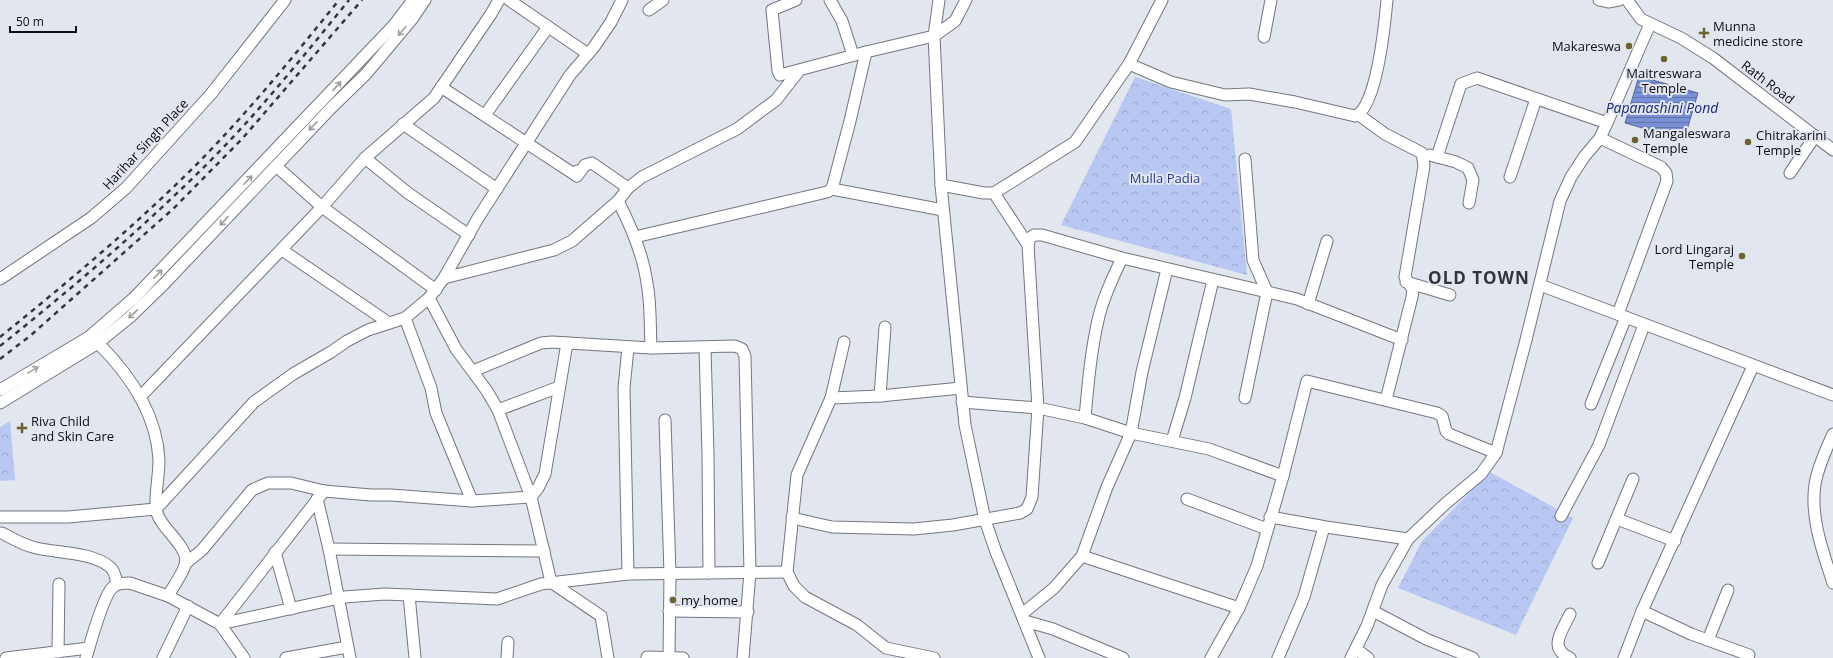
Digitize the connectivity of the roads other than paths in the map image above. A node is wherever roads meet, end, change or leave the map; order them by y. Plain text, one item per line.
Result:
1 (285, 0) edge
2 (413, 0) edge
3 (425, 0) edge
4 (499, 0) edge
5 (509, 0) edge
6 (620, 0) edge
7 (663, 0) edge
8 (796, 0) edge
9 (830, 0) edge
10 (939, 0) edge
11 (966, 0) edge
12 (1162, 0) edge
13 (1271, 0) edge
14 (1387, 0) edge
15 (1599, 0) edge
16 (1619, 0) edge
17 (1627, 0) edge
18 (650, 10) dead end
19 (1650, 24) junction
20 (548, 27) junction
21 (934, 36) junction
22 (1264, 37) dead end
23 (866, 52) junction
24 (588, 54) junction
25 (853, 55) junction
26 (1129, 64) junction
27 (798, 72) junction
28 (441, 87) junction
29 (1536, 99) junction
30 (485, 115) junction
31 (1359, 115) junction
32 (1607, 123) junction
33 (403, 124) junction
34 (1815, 136) junction
35 (1600, 138) junction
36 (527, 143) junction
37 (1833, 150) edge
38 (1422, 153) junction
39 (1437, 157) junction
40 (365, 158) junction
41 (1245, 159) dead end
42 (276, 166) junction
43 (1790, 173) dead end
44 (1510, 178) dead end
45 (941, 185) junction
46 (628, 188) junction
47 (497, 189) junction
48 (832, 189) junction
49 (994, 193) junction
50 (618, 202) junction
51 (1469, 203) dead end
52 (322, 207) junction
53 (943, 210) junction
54 (469, 235) junction
55 (635, 237) junction
56 (1327, 241) dead end
57 (1028, 245) junction
58 (282, 250) junction
59 (1122, 258) junction
60 (1167, 269) junction
61 (444, 278) junction
62 (0, 279) edge
63 (1213, 280) junction
64 (1406, 282) junction
65 (1540, 285) junction
66 (1267, 292) junction
67 (433, 294) junction
68 (1450, 295) dead end
69 (1308, 304) junction
70 (1622, 316) junction
71 (405, 318) junction
72 (389, 323) junction
73 (1644, 325) junction
74 (885, 327) dead end
75 (1402, 340) junction
76 (844, 342) dead end
77 (98, 343) junction
78 (567, 343) junction
79 (628, 348) junction
80 (651, 348) junction
81 (705, 348) junction
82 (1753, 366) junction
83 (473, 371) junction
84 (560, 387) junction
85 (961, 388) junction
86 (0, 390) edge
87 (1833, 395) edge
88 (880, 396) junction
89 (140, 397) junction
90 (831, 398) junction
91 (1245, 398) dead end
92 (1386, 400) junction
93 (962, 402) junction
94 (0, 403) edge
95 (1591, 404) dead end
96 (1038, 408) junction
97 (498, 410) junction
98 (1085, 418) junction
99 (665, 420) dead end
100 (1131, 433) junction
101 (1833, 434) edge
102 (1172, 441) junction
103 (1496, 453) junction
104 (1283, 476) junction
105 (1633, 479) dead end
106 (324, 490) junction
107 (531, 497) junction
108 (1187, 499) dead end
109 (317, 500) junction
110 (472, 500) junction
111 (156, 510) junction
112 (1561, 516) dead end
113 (1270, 517) junction
114 (2, 518) edge
115 (792, 518) junction
116 (1617, 519) junction
117 (985, 520) junction
118 (1324, 527) junction
119 (1267, 529) junction
120 (1, 535) edge
121 (1408, 539) junction
122 (1675, 541) junction
123 (329, 549) junction
124 (544, 551) junction
125 (275, 552) junction
126 (1828, 552) edge
127 (1082, 556) junction
128 (186, 563) junction
129 (1598, 563) dead end
130 (750, 572) junction
131 (787, 572) junction
132 (670, 573) junction
133 (709, 573) junction
134 (628, 574) junction
135 (551, 582) junction
136 (1833, 583) edge
137 (59, 584) dead end
138 (117, 584) junction
139 (1728, 590) dead end
140 (409, 595) junction
141 (168, 596) junction
142 (339, 598) junction
143 (188, 606) junction
144 (1239, 608) junction
145 (291, 609) junction
146 (669, 611) junction
147 (1372, 611) junction
148 (1642, 611) junction
149 (748, 612) junction
150 (1570, 614) dead end
151 (1023, 618) junction
152 (220, 624) junction
153 (1708, 640) junction
154 (508, 642) dead end
155 (347, 647) junction
156 (58, 652) junction
157 (88, 653) edge
158 (885, 653) edge
159 (1353, 653) edge
160 (1749, 655) dead end
161 (647, 657) edge
162 (6, 658) edge
163 (162, 658) edge
164 (244, 658) edge
165 (286, 658) edge
166 (350, 658) edge
167 (415, 658) edge
168 (507, 658) edge
169 (608, 658) edge
170 (669, 658) edge
171 (683, 658) edge
172 (743, 658) edge
173 (934, 658) edge
174 (1039, 658) edge
175 (1124, 658) edge
176 (1211, 658) edge
177 (1278, 658) edge
178 (1368, 658) edge
179 (1473, 658) edge
180 (1570, 658) edge
181 (1624, 658) edge

1 - 62 street, Harihar Singh Place
86 -> 2 street
3 -> 42 street
4 - 28 street
5 - 20 street
6 - 24 street
7 - 18 street
8 - 27 street
9 - 25 street
10 - 21 street
11 - 21 street
12 - 26 street
13 - 22 street
14 - 31 street
15 - 16 street
17 - 19 street, Rath Road
19 - 32 street
19 - 34 street, Rath Road
20 - 24 street
20 - 30 street
21 - 23 street
21 - 45 street
23 - 25 street
23 - 48 street
24 - 36 street
25 - 27 street
26 - 31 street
26 - 49 street
27 - 46 street
28 - 30 street
28 - 33 street
29 - 32 street
29 - 39 street
29 - 44 street
30 - 36 street
31 - 38 street
32 - 35 street
33 - 40 street
33 - 47 street
34 - 37 street, Rath Road
34 - 43 street
35 - 65 street
35 - 70 street
36 - 46 street
36 - 47 street
38 - 39 street
38 - 64 street
39 - 51 street
40 - 52 street
40 - 54 street
41 - 66 street
42 - 52 street
42 -> 77 street
45 - 49 street
45 - 53 street
46 - 50 street
47 - 54 street
48 - 53 street
48 - 55 street
49 - 57 street
50 - 55 street
50 - 61 street
52 - 58 street
52 - 67 street
53 - 85 street
54 - 61 street
55 - 80 street
56 - 69 street
57 - 59 street
57 - 96 street
58 - 72 street
58 - 89 street
59 - 60 street
59 - 98 street
60 - 63 street
60 - 100 street
61 - 67 street
63 - 66 street
63 - 102 street
64 - 68 street
64 - 75 street
65 - 70 street
65 - 103 street
66 - 69 street
66 - 91 street
67 - 71 street
67 - 83 street
69 - 75 street
70 - 73 street
70 - 95 street
71 - 72 street
71 - 110 street
72 - 111 street
73 - 82 street
73 - 112 street
74 - 88 street
75 - 92 street
76 - 90 street
77 - 89 street
77 - 94 street
78 - 79 street
78 - 83 street
78 - 84 street
79 - 80 street
79 - 134 street
80 - 81 street
81 - 130 street
81 - 133 street
82 - 87 street
82 - 122 street
83 - 97 street
84 - 97 street
84 - 107 street
85 - 88 street
85 - 93 street
88 - 90 street
89 - 111 street
90 - 115 street
92 - 103 street
92 - 104 street
93 - 96 street
93 - 117 street
96 - 98 street
96 - 117 street
97 - 107 street
98 - 100 street
99 - 132 street
100 - 102 street
100 - 127 street
101 - 126 street
102 - 104 street
103 - 121 street
104 - 113 street
105 - 116 street
106 - 109 street
106 - 110 street
106 - 128 street
107 - 110 street
107 - 124 street
108 - 119 street
109 - 123 street
109 - 125 street
111 - 114 street
111 - 128 street
113 - 118 street
113 - 119 street
114 - 120 street
115 - 117 street
115 - 131 street
116 - 122 street
116 - 129 street
117 - 151 street
118 - 121 street
118 - 177 street
119 - 144 street
120 - 138 street
121 - 147 street
122 - 148 street
123 - 124 street
123 - 142 street
124 - 135 street
125 - 145 street
125 - 152 street
126 - 136 street
127 - 144 street
127 - 151 street
128 - 141 street
130 - 131 street
130 - 133 street
130 - 149 street
131 - 158 street
132 - 133 street
132 - 134 street
132 - 146 street
134 - 135 street
135 - 140 street
135 - 169 street
137 - 156 street
138 - 141 street
138 - 157 street
139 - 153 street
140 - 142 street
140 - 167 street
141 - 143 street
142 - 145 street
142 - 155 street
143 - 152 street
143 - 163 street
144 - 176 street
145 - 152 street
146 - 149 street
146 - 170 street
147 - 159 street
147 - 179 street
148 - 153 street
148 - 181 street
149 - 172 street
150 - 180 street
151 - 174 street
151 - 175 street
152 - 164 street
153 - 160 street
154 - 168 street
155 - 165 street
155 - 166 street
156 - 157 street
156 - 162 street
158 - 173 street
159 - 178 street
161 - 170 street
170 - 171 street

